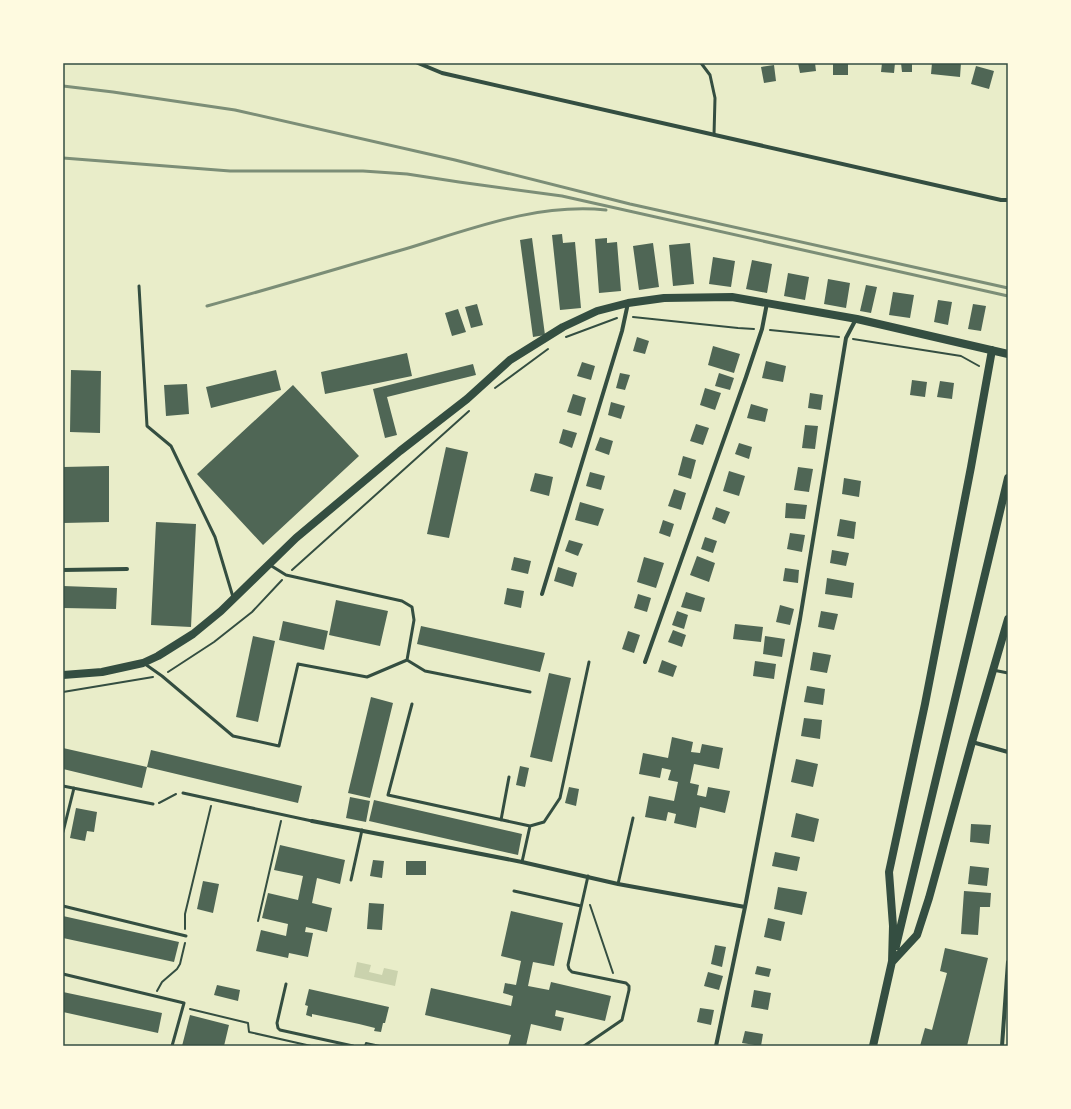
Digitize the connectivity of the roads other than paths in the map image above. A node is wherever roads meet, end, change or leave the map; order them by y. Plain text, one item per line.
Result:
1 (418, 63) edge
2 (701, 63) edge
3 (714, 135) junction
4 (1008, 200) edge
5 (139, 286) dead end
6 (628, 303) junction
7 (767, 303) junction
8 (857, 319) junction
9 (992, 350) junction
10 (1008, 354) edge
11 (1008, 478) edge
12 (269, 564) junction
13 (127, 569) dead end
14 (63, 570) edge
15 (542, 594) dead end
16 (234, 598) junction
17 (1008, 619) edge
18 (407, 660) junction
19 (589, 662) dead end
20 (645, 662) dead end
21 (143, 663) junction
22 (993, 670) junction
23 (1008, 673) edge
24 (63, 675) edge
25 (530, 692) dead end
26 (412, 704) dead end
27 (972, 742) junction
28 (1008, 752) edge
29 (509, 777) dead end
30 (63, 786) edge
31 (74, 788) junction
32 (183, 793) road end
33 (153, 804) road end
34 (632, 818) dead end
35 (501, 820) junction
36 (312, 821) joint
37 (530, 826) junction
38 (362, 830) junction
39 (63, 832) edge
40 (522, 862) junction
41 (588, 876) junction
42 (351, 880) dead end
43 (618, 884) junction
44 (514, 891) dead end
45 (63, 906) edge
46 (581, 906) junction
47 (745, 906) junction
48 (186, 936) road end
49 (892, 962) junction
50 (1008, 962) edge
51 (63, 974) edge
52 (286, 984) dead end
53 (172, 1046) edge
54 (353, 1046) edge
55 (584, 1046) edge
56 (716, 1046) edge
57 (874, 1046) edge
58 (1002, 1046) edge

1 - 3 street
2 - 3 lane
3 - 4 street
5 - 16 lane
6 - 7 main road
6 - 12 main road
6 - 15 street
7 - 8 main road
7 - 20 street
8 - 9 main road
8 - 47 street
9 - 10 main road
9 - 49 main road
11 - 49 main road
12 - 16 main road
12 - 18 lane
13 - 14 street
16 - 21 main road
17 - 22 main road
18 - 21 lane
18 - 25 lane
19 - 37 lane
21 - 24 main road
22 - 23 lane
22 - 27 main road
26 - 35 lane
27 - 28 street
27 - 49 main road
29 - 35 lane
30 - 31 lane
31 - 33 lane
31 - 39 lane
32 - 36 lane
34 - 43 lane
35 - 37 lane
36 - 38 street
37 - 40 lane
38 - 40 street
38 - 42 lane
40 - 41 street
41 - 43 street
41 - 46 lane
43 - 47 street
44 - 46 lane
45 - 48 lane
46 - 55 lane
47 - 56 street
49 - 57 main road
50 - 58 street
51 - 53 lane
52 - 54 lane

